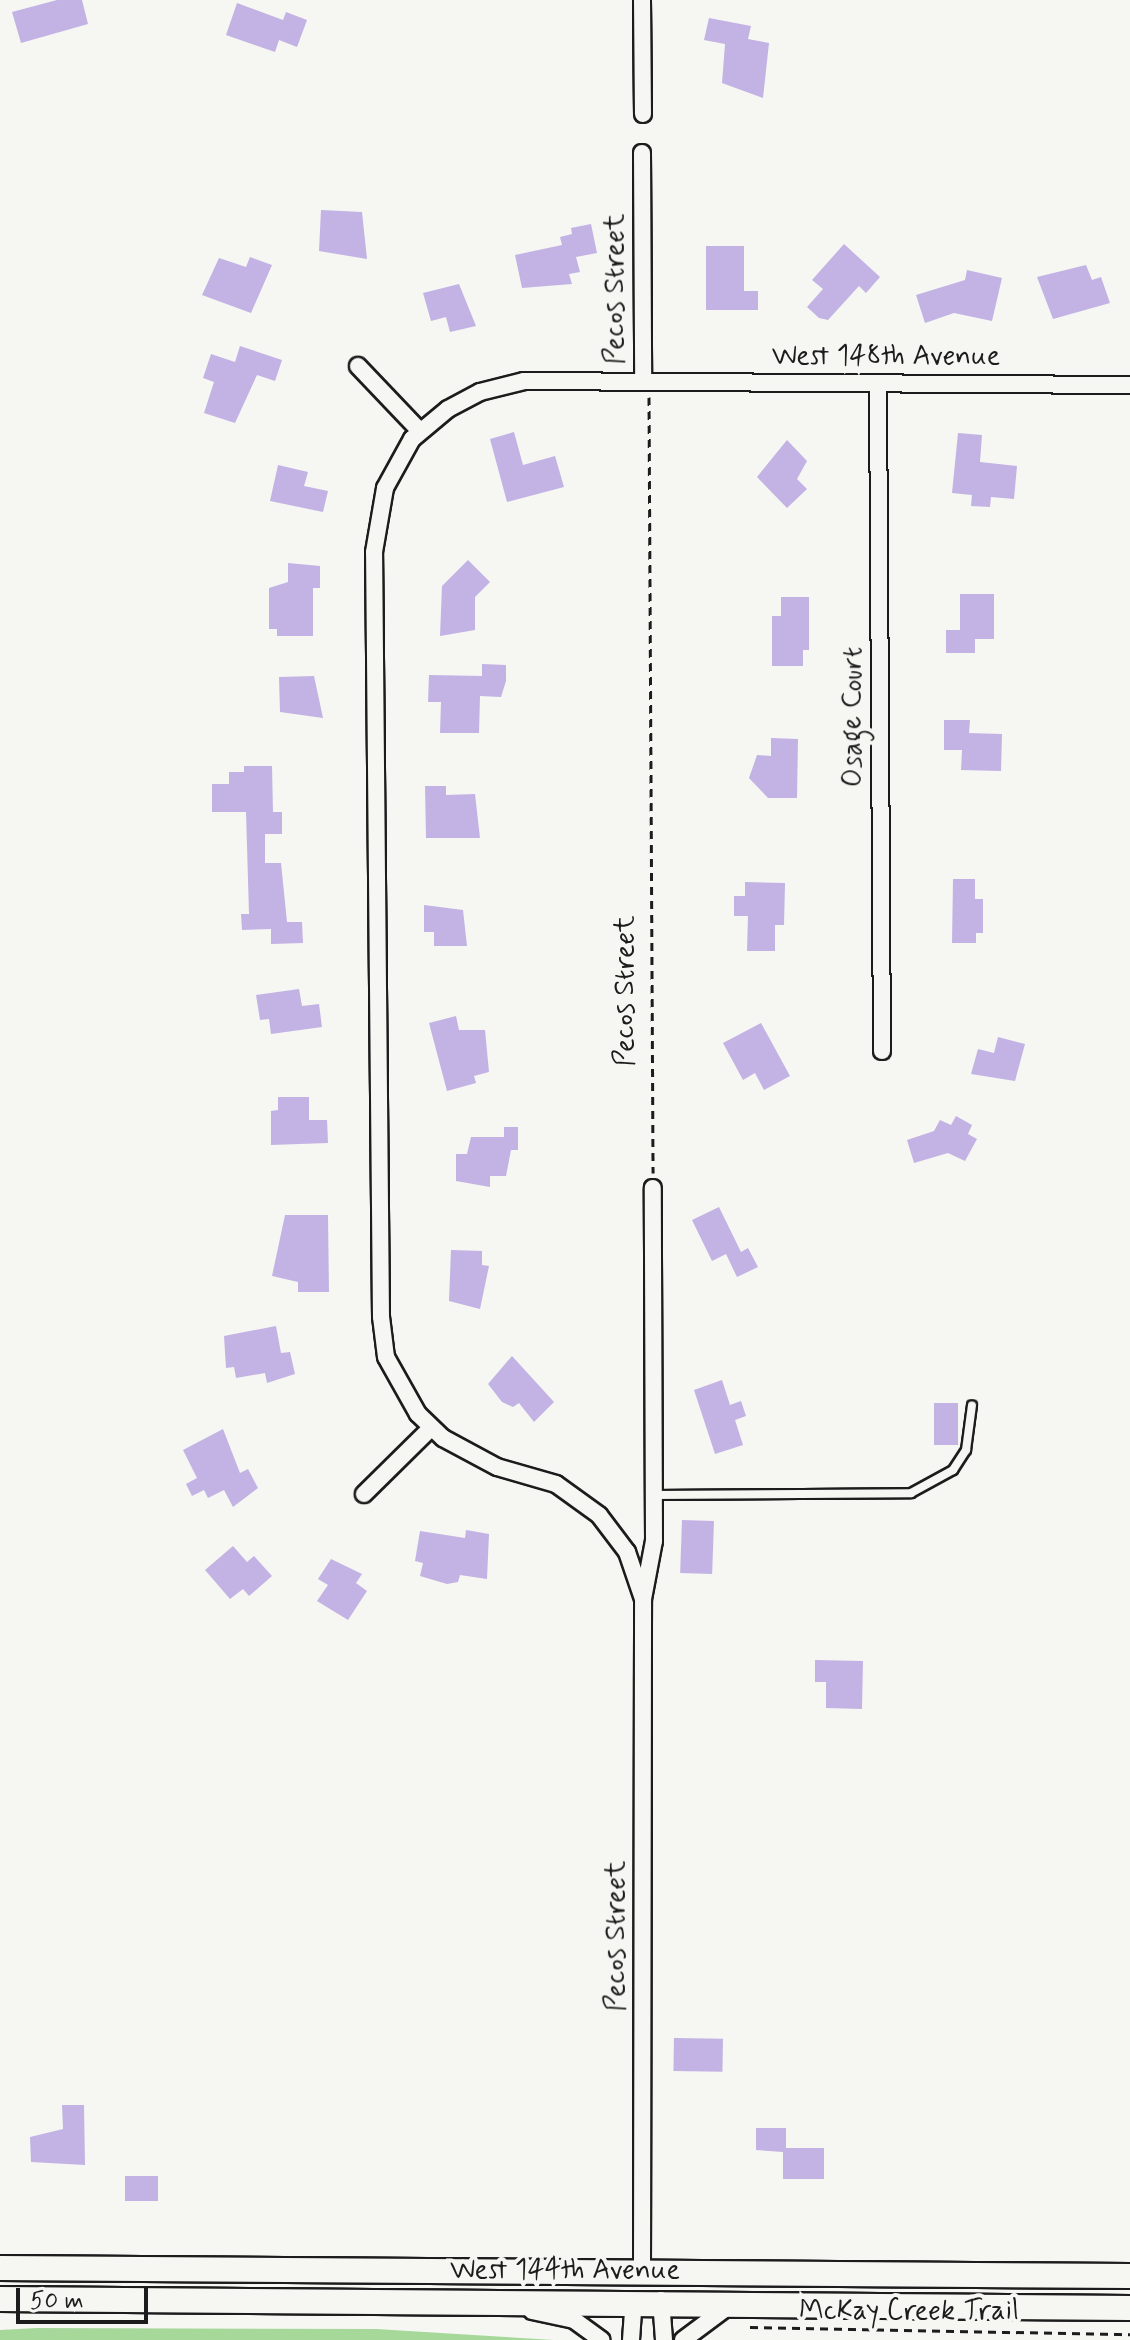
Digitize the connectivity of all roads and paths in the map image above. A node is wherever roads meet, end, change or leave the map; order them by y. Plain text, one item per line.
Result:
1 (642, 0) edge
2 (643, 114) dead end
3 (642, 153) dead end
4 (358, 366) dead end
5 (646, 381) junction
6 (878, 384) junction
7 (1130, 385) edge
8 (420, 431) junction
9 (882, 1051) dead end
10 (653, 1188) joint
11 (972, 1405) dead end
12 (431, 1428) junction
13 (364, 1494) dead end
14 (654, 1495) junction
15 (643, 1599) junction
16 (0, 2268) edge
17 (642, 2272) junction
18 (891, 2274) junction
19 (1130, 2276) edge
20 (0, 2299) edge
21 (459, 2300) junction
22 (646, 2301) junction
23 (1130, 2308) edge
24 (743, 2314) junction
25 (1130, 2334) edge
26 (602, 2340) edge
27 (631, 2340) edge
28 (664, 2340) edge
29 (683, 2340) edge

1 - 2 street
3 - 5 street, Pecos Street
4 - 8 street
5 - 6 street, West 148th Avenue
5 - 8 street, Pecos Street
5 - 10 path, Pecos Street
6 - 7 street, West 148th Avenue
6 - 9 street, Osage Court
8 - 12 street, Pecos Street
10 - 14 street, Pecos Street
11 - 14 lane
12 - 13 street
12 - 15 street, Pecos Street
14 - 15 street, Pecos Street
15 - 17 street, Pecos Street
16 - 17 main road, West 144th Avenue
17 - 18 main road, West 144th Avenue
17 - 21 main road
18 - 19 main road, West 144th Avenue
18 - 22 main road
20 - 21 main road, West 144th Avenue
21 - 22 main road, West 144th Avenue
21 - 26 street
22 - 24 main road, West 144th Avenue
22 - 27 street
22 - 28 street
23 - 24 main road, West 144th Avenue
24 - 25 path, McKay Creek Trail
24 - 29 street

